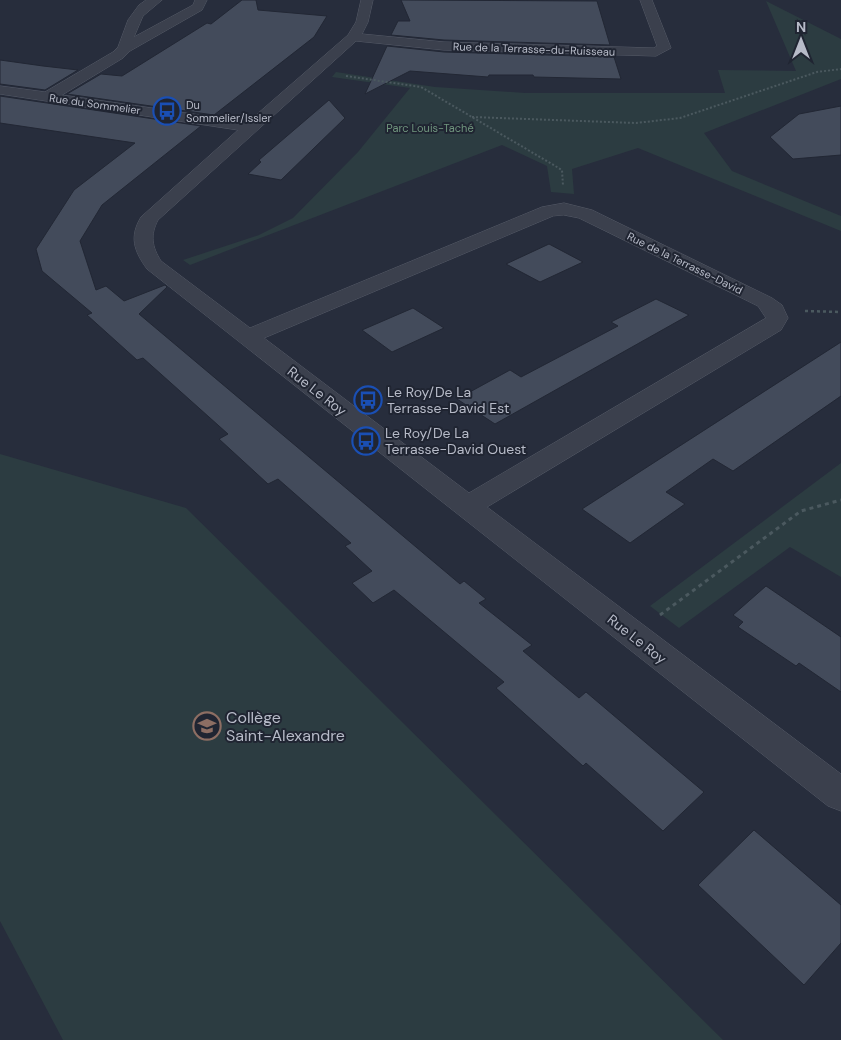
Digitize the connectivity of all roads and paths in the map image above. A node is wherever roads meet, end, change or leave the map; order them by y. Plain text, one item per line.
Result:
1 (156, 0) edge
2 (201, 0) edge
3 (367, 0) edge
4 (646, 0) edge
5 (353, 37) junction
6 (125, 48) junction
7 (841, 69) edge
8 (315, 71) junction
9 (0, 90) edge
10 (48, 97) junction
11 (472, 116) junction
12 (250, 127) junction
13 (564, 209) junction
14 (774, 310) junction
15 (841, 312) edge
16 (248, 337) junction
17 (841, 500) edge
18 (466, 507) junction
19 (632, 635) junction
20 (841, 795) edge

1 - 6 street
2 - 6 street
3 - 5 street, Rue Le Roy
4 - 5 street, Rue de la Terrasse-du-Ruisseau
5 - 8 street, Rue Le Roy
6 - 10 street
7 - 11 path
8 - 11 path
8 - 12 street, Rue Le Roy
9 - 10 street, Rue du Sommelier
10 - 12 street, Rue du Sommelier
11 - 13 path
12 - 16 street, Rue Le Roy
13 - 14 street, Rue de la Terrasse-David
13 - 16 street, Rue de la Terrasse-David
14 - 15 path
14 - 18 street
16 - 18 street, Rue Le Roy
17 - 19 path
18 - 19 street, Rue Le Roy
19 - 20 street, Rue Le Roy

